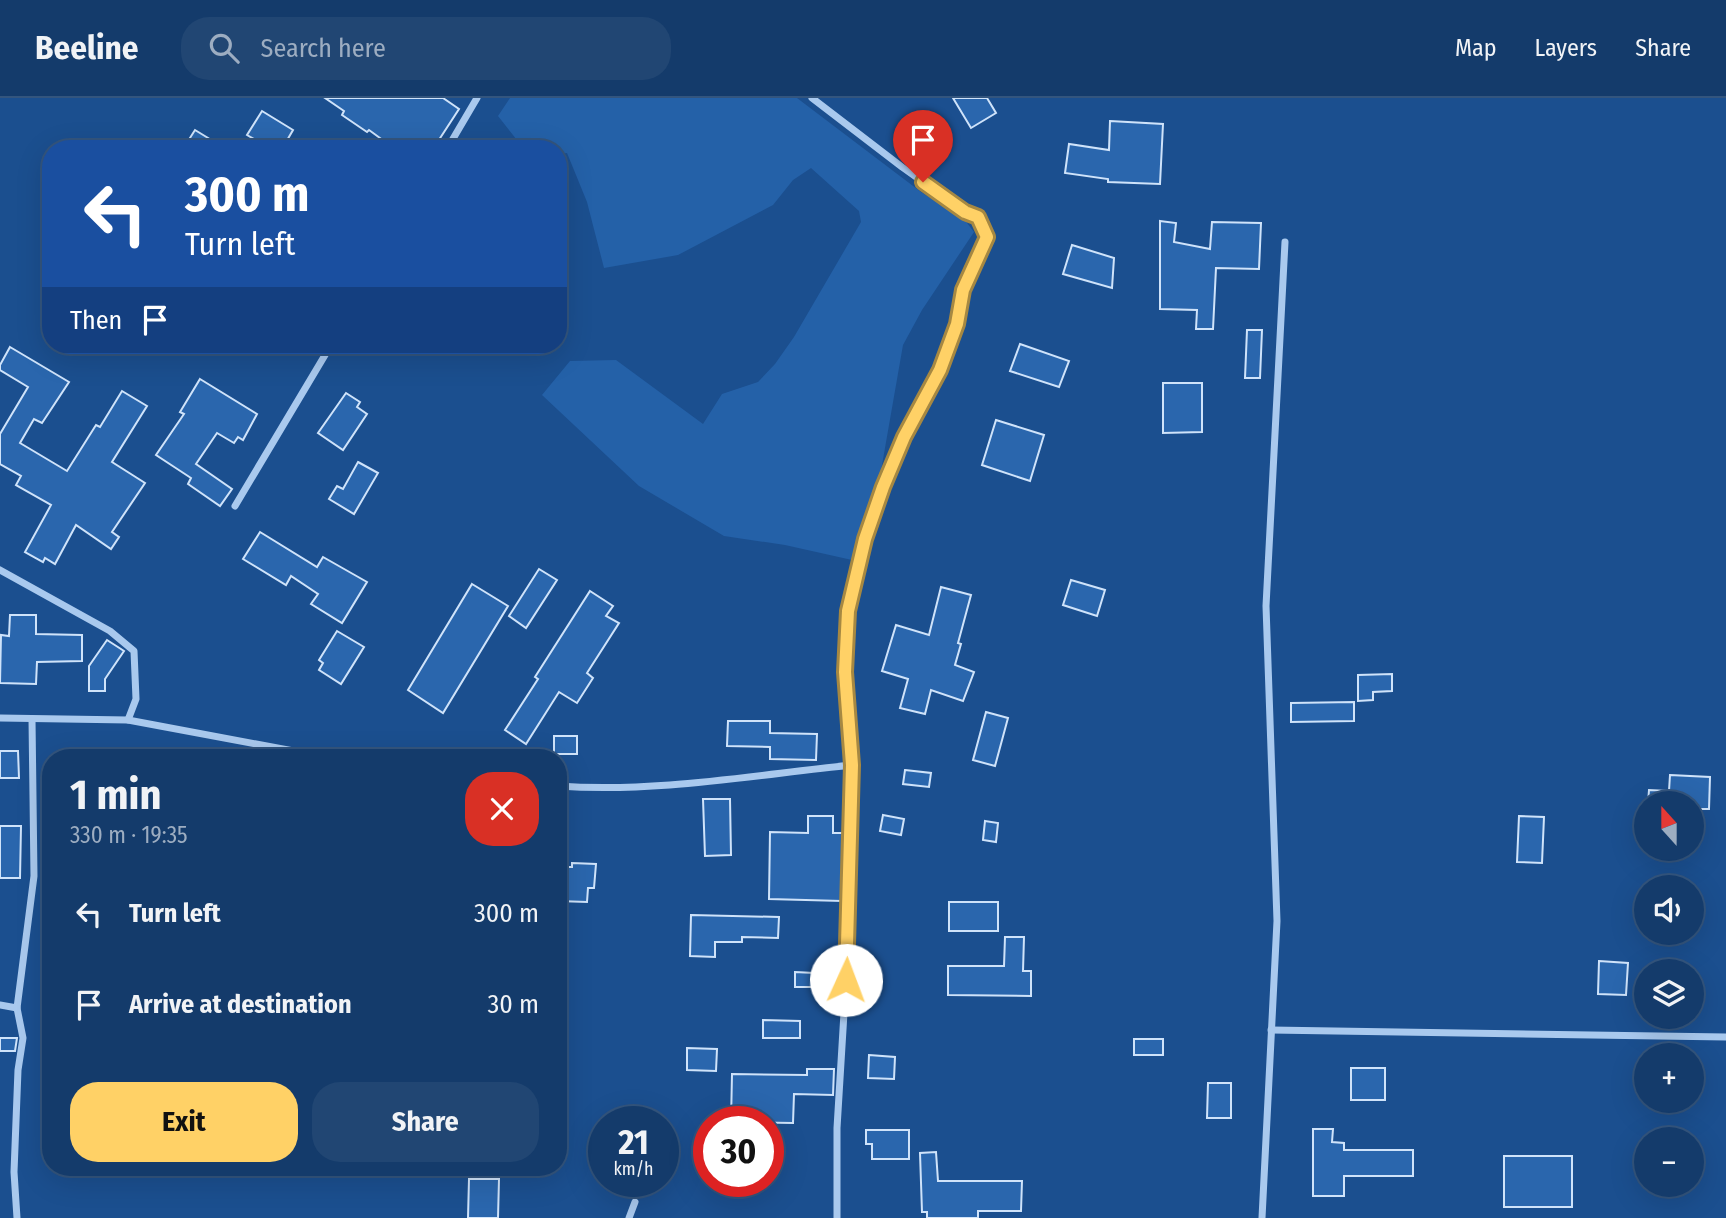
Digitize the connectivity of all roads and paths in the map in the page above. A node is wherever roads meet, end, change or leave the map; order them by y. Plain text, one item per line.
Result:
1 (477, 98) edge
2 (812, 98) edge
3 (452, 140) edge
4 (1285, 242) dead end
5 (326, 354) edge
6 (235, 506) dead end
7 (0, 570) edge
8 (0, 718) edge
9 (32, 719) junction
10 (128, 720) junction
11 (283, 749) edge
12 (852, 765) junction
13 (567, 786) edge
14 (0, 1005) edge
15 (17, 1008) junction
16 (1271, 1030) junction
17 (1726, 1037) edge
18 (635, 1202) dead end
19 (17, 1218) edge
20 (629, 1218) edge
21 (837, 1218) edge
22 (1262, 1218) edge

1 - 3 street
2 - 12 street
4 - 16 street
5 - 6 street
7 - 10 street
8 - 9 street
9 - 10 street
9 - 15 street
10 - 11 street
12 - 13 street
12 - 21 street
14 - 15 street
15 - 19 street
16 - 17 street
16 - 22 street
18 - 20 street

